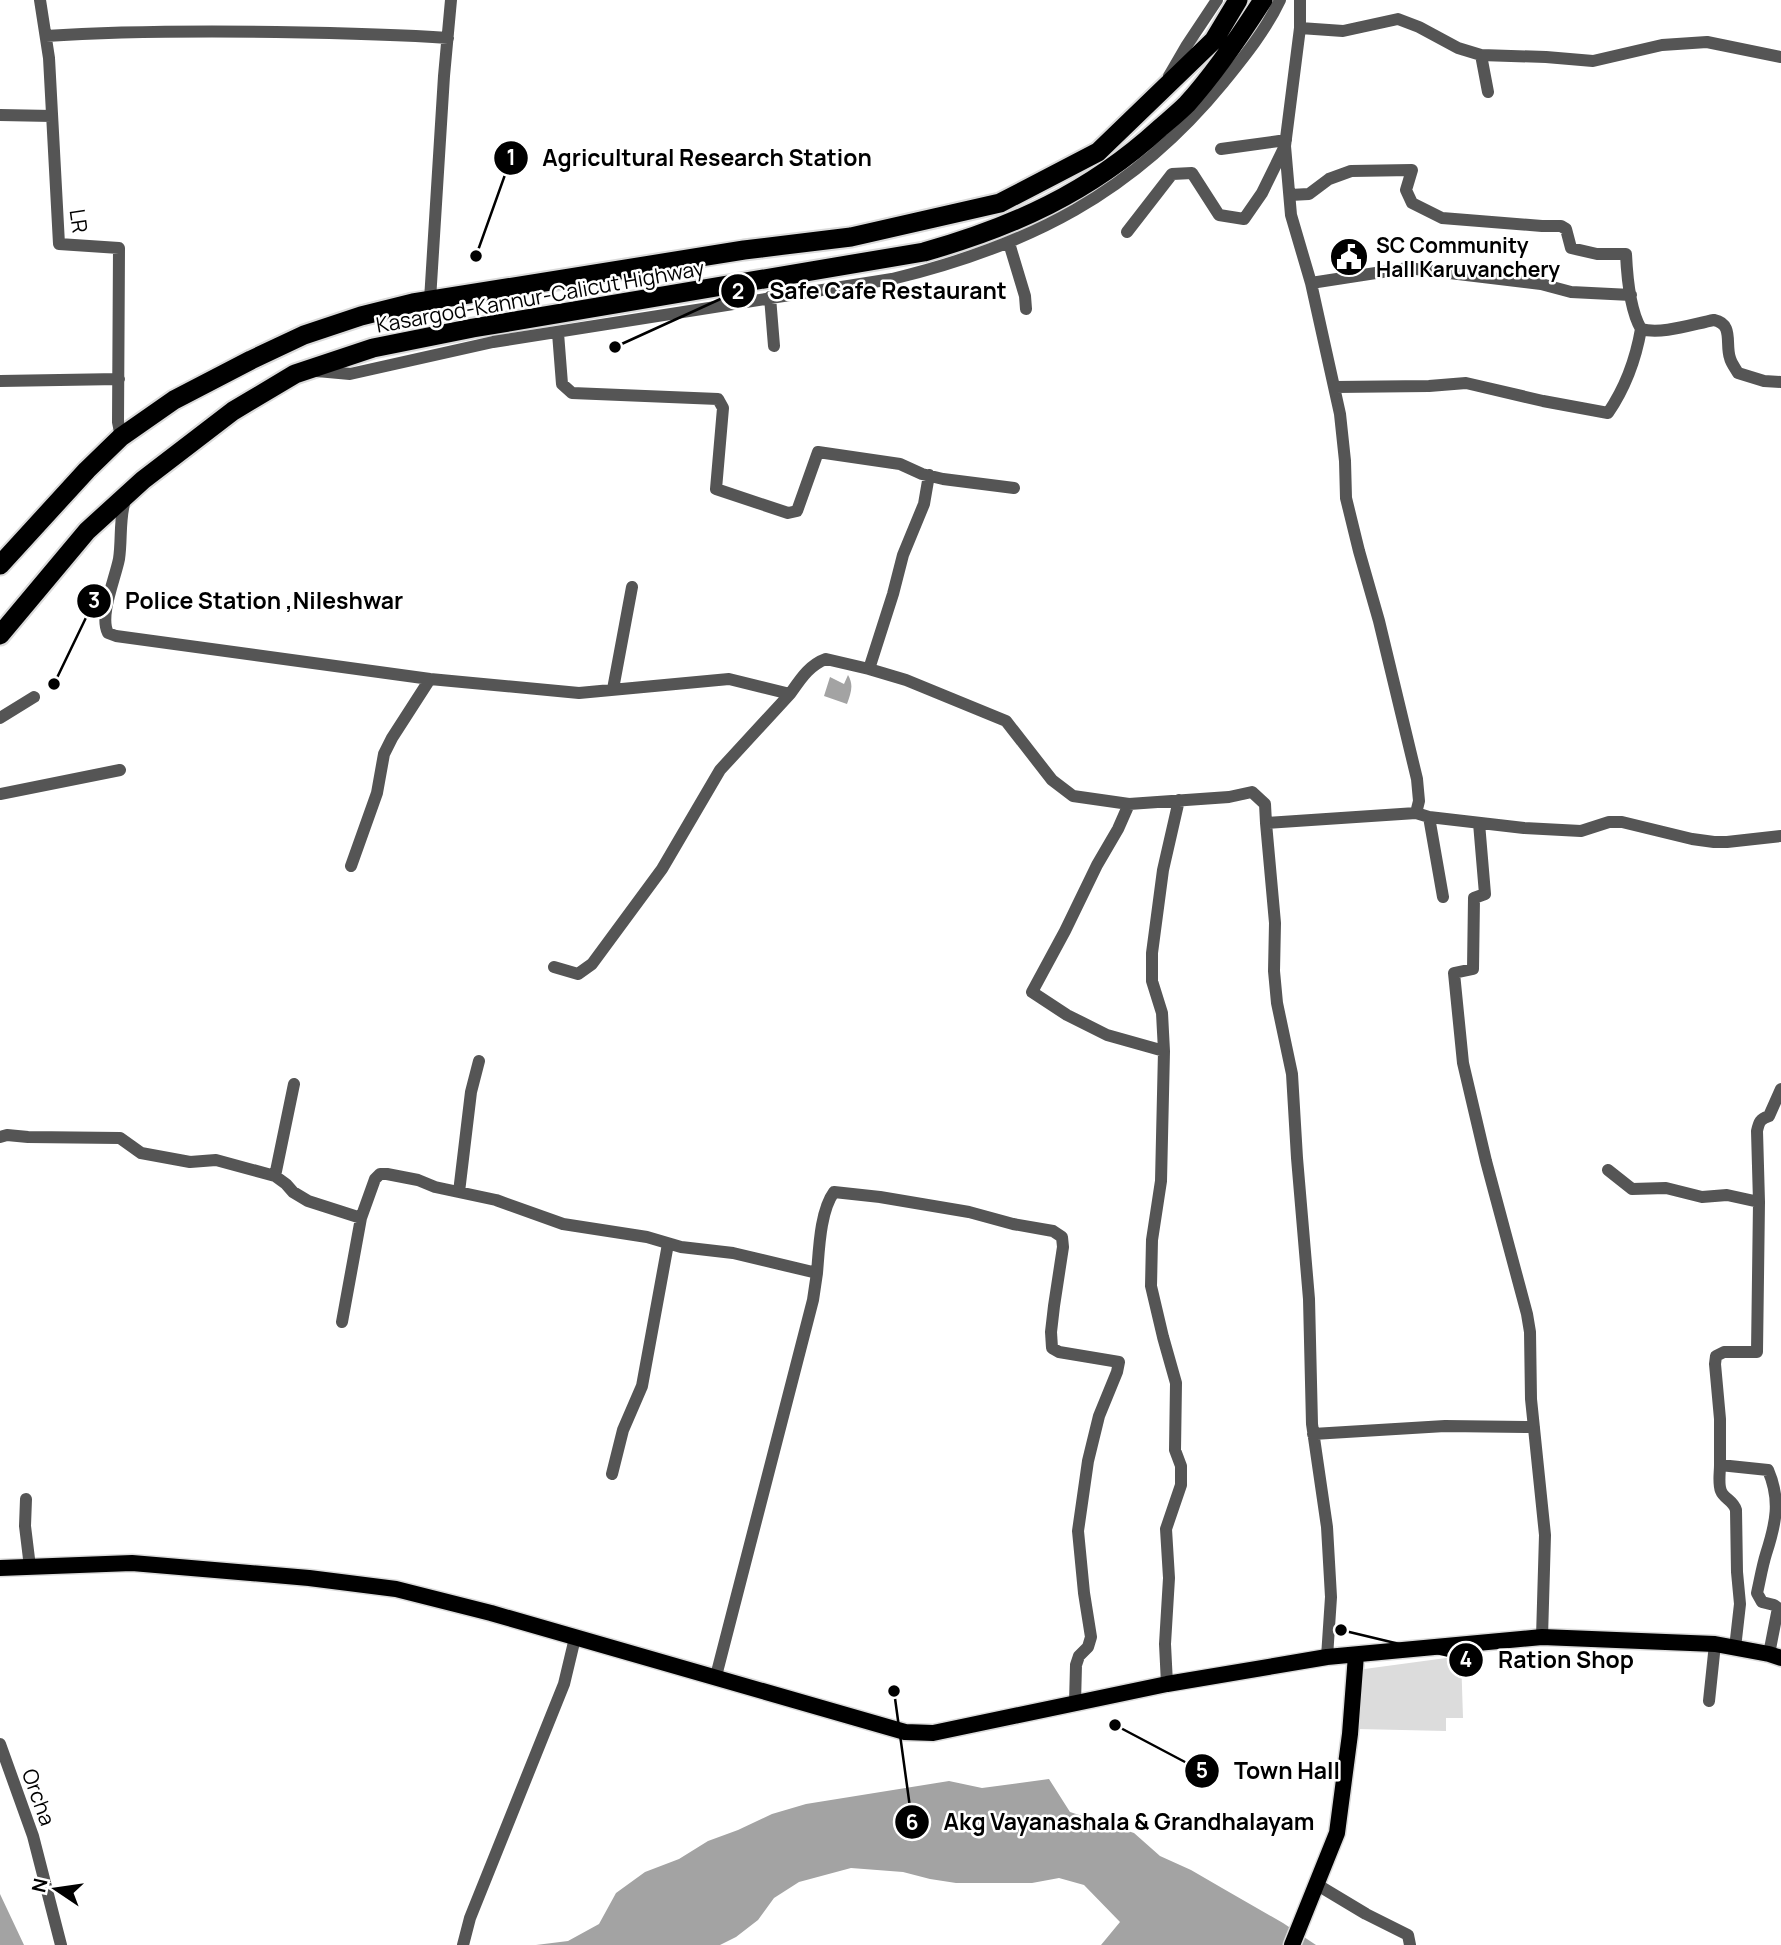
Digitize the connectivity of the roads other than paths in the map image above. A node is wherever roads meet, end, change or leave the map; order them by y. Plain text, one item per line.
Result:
1 (40, 0) edge
2 (451, 0) edge
3 (1217, 0) edge
4 (1238, 0) edge
5 (1262, 0) edge
6 (1280, 0) edge
7 (1300, 0) edge
8 (1300, 29) junction
9 (46, 36) junction
10 (448, 38) junction
11 (1481, 55) junction
12 (1781, 57) edge
13 (1488, 92) dead end
14 (1159, 95) junction
15 (0, 115) edge
16 (52, 116) junction
17 (1285, 143) junction
18 (1221, 149) dead end
19 (1290, 195) junction
20 (1127, 232) dead end
21 (1009, 243) junction
22 (1311, 284) junction
23 (1632, 295) junction
24 (770, 297) junction
25 (430, 300) junction
26 (1026, 309) dead end
27 (1641, 329) junction
28 (558, 333) junction
29 (774, 346) dead end
30 (306, 370) junction
31 (119, 379) junction
32 (0, 381) edge
33 (1781, 382) edge
34 (1335, 387) junction
35 (121, 437) junction
36 (929, 475) junction
37 (1014, 488) dead end
38 (126, 496) junction
39 (0, 565) edge
40 (632, 587) dead end
41 (0, 635) edge
42 (869, 669) junction
43 (430, 678) junction
44 (613, 690) junction
45 (790, 694) junction
46 (34, 697) dead end
47 (0, 718) edge
48 (120, 771) dead end
49 (0, 794) edge
50 (1179, 800) junction
51 (1129, 804) junction
52 (1423, 815) junction
53 (1266, 823) junction
54 (1479, 823) junction
55 (1781, 836) edge
56 (351, 866) dead end
57 (1443, 897) dead end
58 (554, 967) dead end
59 (1164, 1051) junction
60 (479, 1061) dead end
61 (294, 1084) dead end
62 (1781, 1089) edge
63 (1777, 1109) edge
64 (0, 1137) edge
65 (1608, 1170) dead end
66 (275, 1176) junction
67 (459, 1192) junction
68 (1759, 1202) junction
69 (361, 1218) junction
70 (668, 1244) junction
71 (817, 1273) junction
72 (342, 1322) dead end
73 (1534, 1427) junction
74 (1313, 1434) junction
75 (1720, 1465) junction
76 (612, 1474) dead end
77 (26, 1499) dead end
78 (30, 1567) junction
79 (0, 1568) edge
80 (1542, 1637) junction
81 (575, 1638) junction
82 (1715, 1644) junction
83 (1735, 1647) junction
84 (1356, 1655) junction
85 (1775, 1656) edge
86 (1327, 1657) junction
87 (716, 1676) junction
88 (1167, 1684) junction
89 (1709, 1701) dead end
90 (1075, 1703) junction
91 (0, 1744) edge
92 (1316, 1884) junction
93 (61, 1945) edge
94 (463, 1945) edge
95 (1293, 1945) edge
96 (1410, 1945) edge

1 - 9 street, LR
2 - 10 street
3 - 14 street
4 - 14 highway, Kasargod-Kannur-Calicut Highway
5 - 30 highway, Kasargod-Kannur-Calicut Highway
6 - 21 street
7 - 8 street
8 - 11 street
8 - 17 street
9 - 10 street
9 - 16 street, LR
10 - 25 street
11 - 12 street
11 - 13 street
14 - 25 highway, Kasargod-Kannur-Calicut Highway
15 - 16 street
16 - 31 street, LR
17 - 18 street
17 - 19 street
17 - 20 street
19 - 22 street
19 - 23 street
21 - 24 street
21 - 26 street
22 - 23 street
22 - 34 street
23 - 27 street
24 - 28 street
24 - 29 street
25 - 35 highway, Kasargod-Kannur-Calicut Highway
27 - 33 street
27 - 34 street
28 - 30 street
28 - 36 street
30 - 38 highway, Kasargod-Kannur-Calicut Highway
31 - 32 street
31 - 35 street, LR
34 - 52 street
35 - 39 highway, Kasargod-Kannur-Calicut Highway
36 - 37 street
36 - 42 street
38 - 41 highway, Kasargod-Kannur-Calicut Highway
38 - 43 street
40 - 44 street
42 - 45 street
42 - 51 street
43 - 44 street
43 - 56 street
44 - 45 street
45 - 58 street
46 - 47 street
48 - 49 street
50 - 51 street
50 - 53 street
50 - 59 street
51 - 59 street
52 - 53 street
52 - 54 street
52 - 57 street
53 - 74 street
54 - 55 street
54 - 73 street
59 - 88 street
60 - 67 street
61 - 66 street
62 - 63 street
63 - 68 street
64 - 66 street
65 - 68 street
66 - 69 street
67 - 69 street
67 - 70 street
68 - 75 street
69 - 72 street
70 - 71 street
70 - 76 street
71 - 87 street
71 - 90 street
73 - 74 street
73 - 80 street
74 - 86 street
75 - 83 street
75 - 85 street
77 - 78 street
78 - 79 main road
78 - 81 main road
80 - 82 main road
80 - 84 main road
81 - 87 main road
81 - 94 street
82 - 83 main road
82 - 89 street
83 - 85 main road
84 - 86 main road
84 - 92 main road
86 - 88 main road
87 - 90 main road
88 - 90 main road
91 - 93 street, Orcha
92 - 95 main road
92 - 96 street

